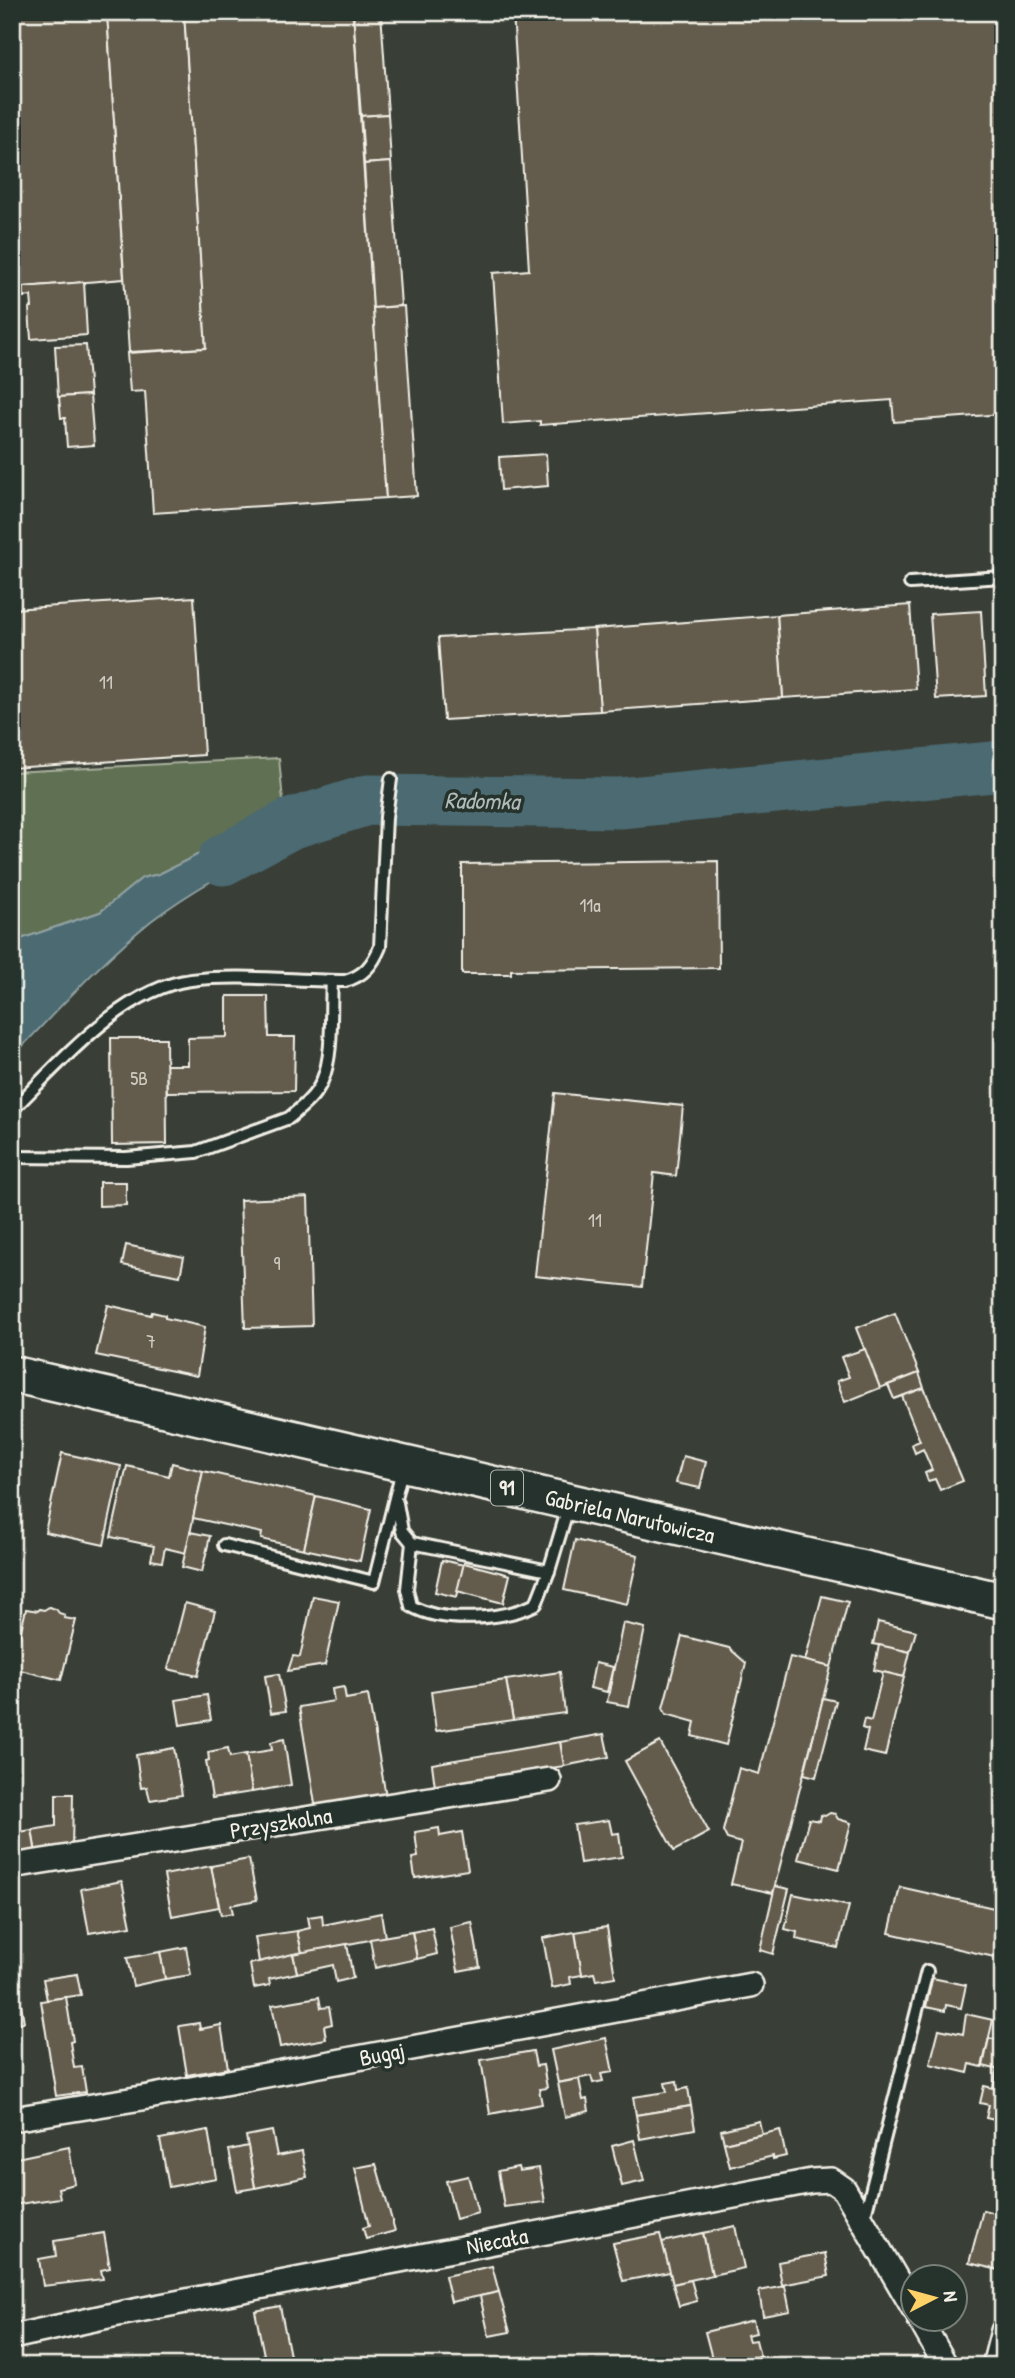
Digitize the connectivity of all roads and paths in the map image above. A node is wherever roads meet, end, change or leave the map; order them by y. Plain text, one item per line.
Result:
1 (1003, 577) edge
2 (910, 583) dead end
3 (391, 779) dead end
4 (332, 981) junction
5 (12, 1110) edge
6 (12, 1157) edge
7 (12, 1374) edge
8 (399, 1480) junction
9 (569, 1502) junction
10 (412, 1543) junction
11 (223, 1545) dead end
12 (549, 1571) junction
13 (1003, 1601) edge
14 (550, 1780) dead end
15 (12, 1866) edge
16 (927, 1971) dead end
17 (751, 1985) dead end
18 (12, 2119) edge
19 (863, 2222) junction
20 (900, 2285) edge
21 (1003, 2331) edge
22 (926, 2332) edge
23 (12, 2337) edge
24 (946, 2366) edge
25 (994, 2366) edge

1 - 2 lane
3 - 4 lane
4 - 5 lane
4 - 6 lane
7 - 8 main road, Gabriela Narutowicza / 91
8 - 9 main road, Gabriela Narutowicza / 91
8 - 10 lane
8 - 11 lane
9 - 12 lane
9 - 13 main road, Gabriela Narutowicza / 91
10 - 12 lane
10 - 12 lane
14 - 15 street, Przyszkolna
16 - 19 lane
17 - 18 street, Bugaj
19 - 20 street, Niecała
19 - 23 street, Niecała
21 - 25 street
22 - 24 street

